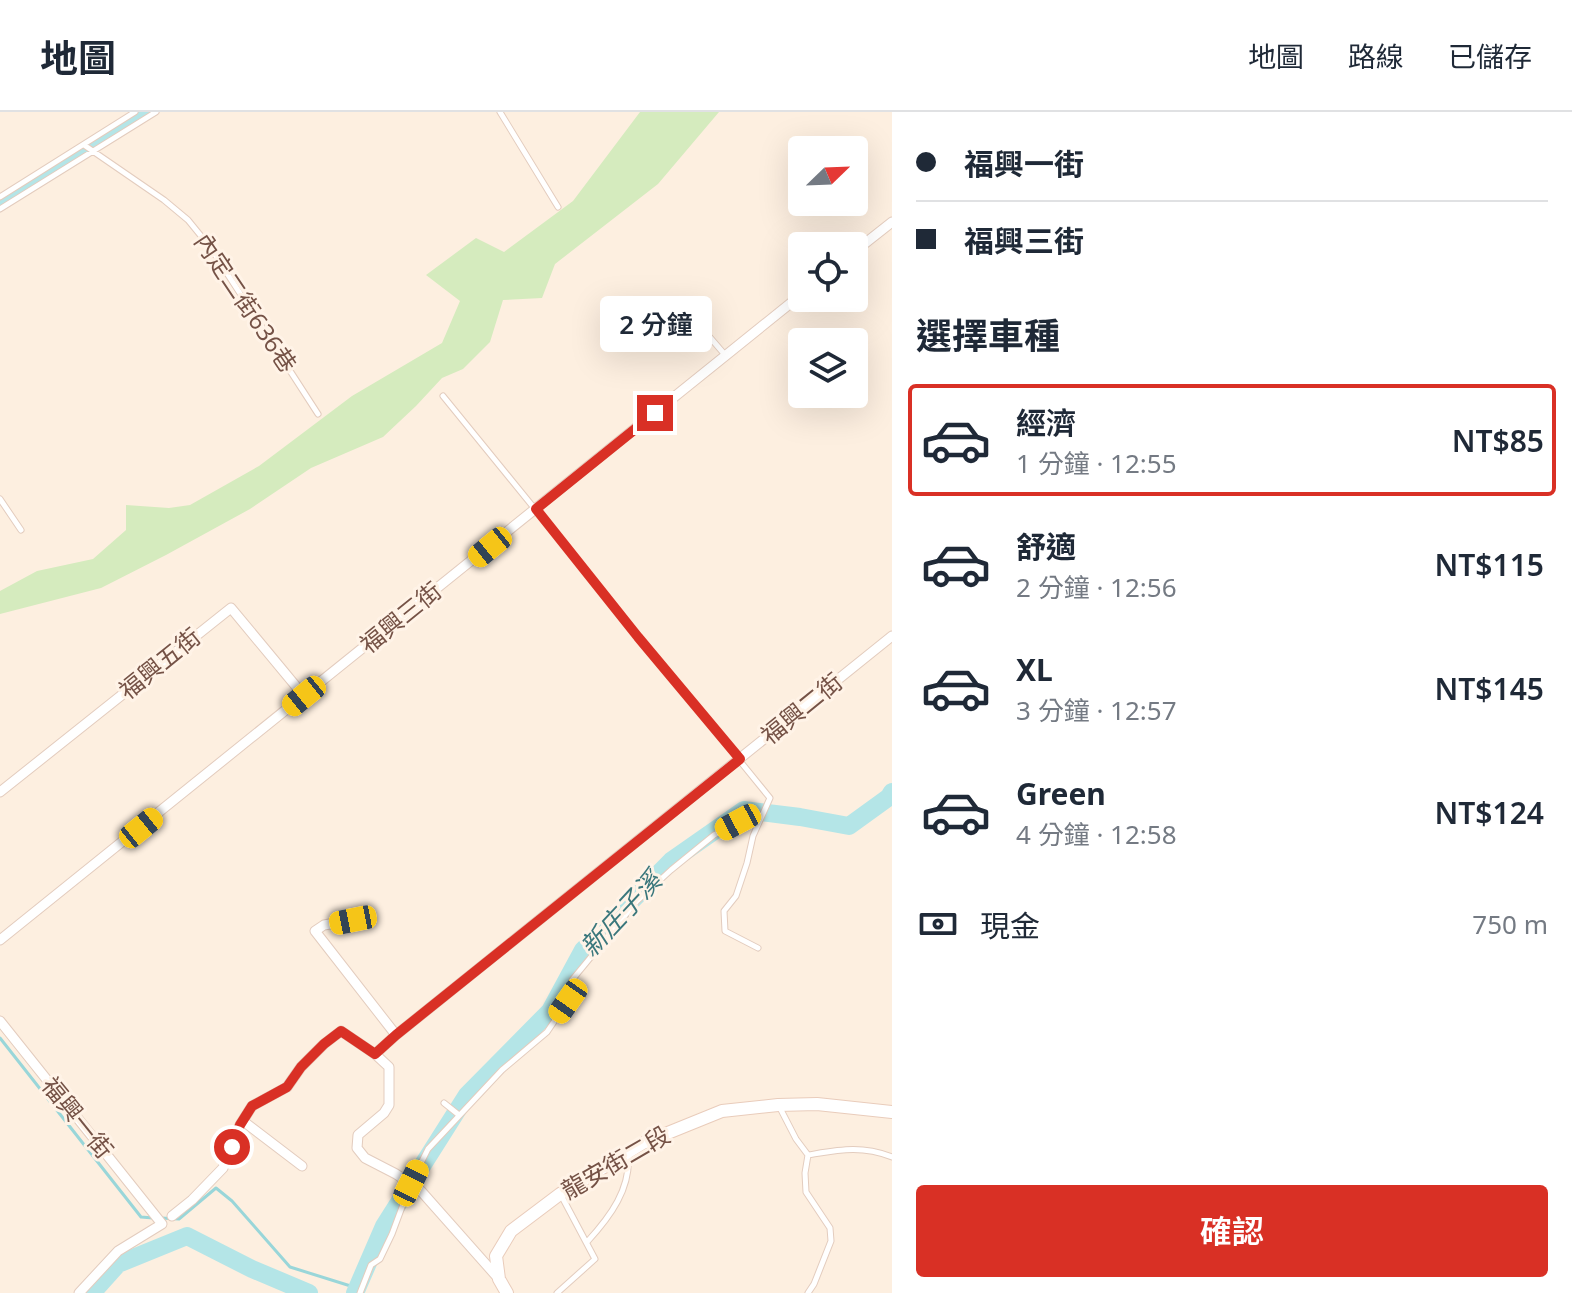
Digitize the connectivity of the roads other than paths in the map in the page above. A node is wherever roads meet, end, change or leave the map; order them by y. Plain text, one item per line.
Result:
1 (135, 112) edge
2 (156, 112) edge
3 (500, 112) edge
4 (84, 145) junction
5 (92, 151) junction
6 (0, 197) edge
7 (558, 207) dead end
8 (0, 209) edge
9 (892, 222) edge
10 (868, 241) edge
11 (788, 305) edge
12 (695, 320) dead end
13 (726, 356) junction
14 (443, 396) dead end
15 (318, 414) dead end
16 (0, 499) edge
17 (536, 509) junction
18 (21, 530) dead end
19 (892, 636) edge
20 (304, 696) junction
21 (740, 759) junction
22 (0, 792) edge
23 (763, 814) junction
24 (353, 920) dead end
25 (0, 940) edge
26 (758, 948) dead end
27 (0, 1021) edge
28 (396, 1035) junction
29 (375, 1054) junction
30 (444, 1103) dead end
31 (778, 1105) junction
32 (892, 1112) edge
33 (459, 1115) junction
34 (243, 1121) junction
35 (627, 1151) junction
36 (808, 1155) junction
37 (892, 1157) edge
38 (302, 1166) dead end
39 (409, 1182) junction
40 (560, 1194) junction
41 (162, 1219) junction
42 (587, 1242) junction
43 (499, 1279) junction
44 (79, 1293) edge
45 (360, 1293) edge
46 (507, 1293) edge
47 (557, 1293) edge
48 (808, 1293) edge

1 - 4 lane
2 - 5 lane
3 - 7 lane
4 - 5 lane, 內定二街636巷
4 - 6 lane
5 - 8 lane
5 - 15 lane, 內定二街636巷
9 - 10 street
11 - 13 street, 福興三街
12 - 13 lane
13 - 17 street, 福興三街
14 - 17 lane
16 - 18 lane
17 - 20 street, 福興三街
17 - 21 lane
19 - 21 street, 福興二街
20 - 22 street, 福興五街
20 - 25 street, 福興三街
21 - 23 lane
21 - 28 street, 福興二街
23 - 26 lane
23 - 33 lane
24 - 28 street
27 - 41 street, 福興一街
28 - 29 street, 福興二街
29 - 34 street
29 - 39 street
30 - 33 lane
31 - 32 street, 龍安街二段
31 - 35 street, 龍安街二段
31 - 36 lane
33 - 39 lane
34 - 38 street
34 - 41 street
35 - 40 street, 龍安街二段
35 - 42 lane
36 - 37 lane
36 - 48 lane
39 - 43 street
39 - 45 lane
40 - 42 lane
40 - 43 street, 龍安街二段
41 - 44 street
42 - 47 lane
43 - 46 street

